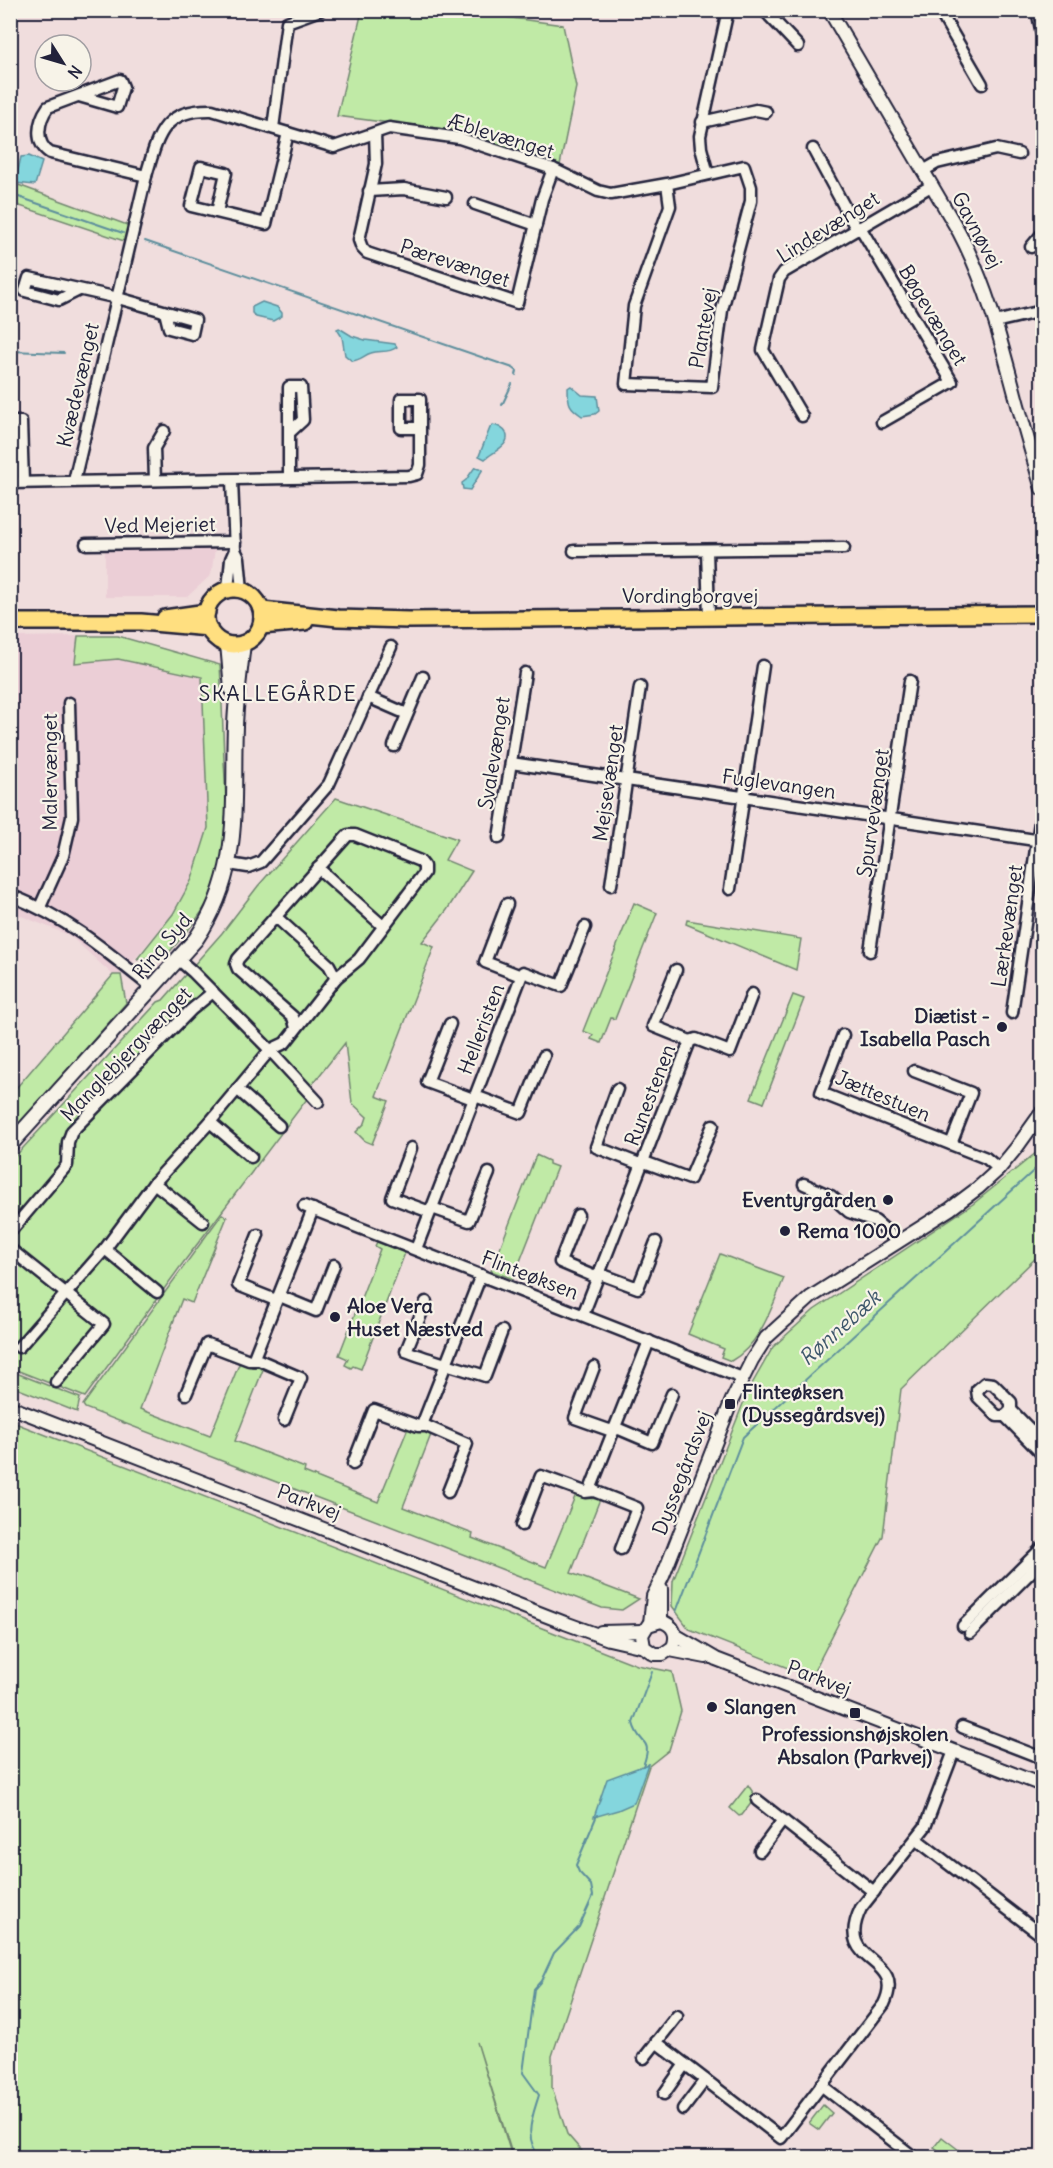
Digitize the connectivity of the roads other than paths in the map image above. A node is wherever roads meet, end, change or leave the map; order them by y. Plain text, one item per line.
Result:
1 (320, 10) edge
2 (728, 10) edge
3 (764, 10) edge
4 (829, 10) edge
5 (939, 10) edge
6 (1037, 10) edge
7 (1042, 34) edge
8 (798, 46) dead end
9 (982, 84) dead end
10 (79, 96) dead end
11 (766, 112) dead end
12 (702, 122) junction
13 (273, 128) junction
14 (288, 133) junction
15 (375, 133) junction
16 (813, 149) dead end
17 (1019, 154) dead end
18 (553, 169) junction
19 (923, 171) junction
20 (708, 174) junction
21 (146, 176) junction
22 (667, 184) junction
23 (931, 186) junction
24 (369, 191) junction
25 (598, 191) joint
26 (446, 197) dead end
27 (475, 204) dead end
28 (217, 212) junction
29 (536, 225) junction
30 (858, 228) junction
31 (1042, 234) edge
32 (1031, 246) dead end
33 (79, 290) dead end
34 (118, 298) junction
35 (1042, 311) edge
36 (165, 312) dead end
37 (995, 322) junction
38 (802, 416) dead end
39 (10, 422) edge
40 (882, 422) dead end
41 (419, 428) dead end
42 (164, 431) dead end
43 (290, 432) dead end
44 (289, 478) junction
45 (154, 480) junction
46 (74, 481) junction
47 (232, 481) junction
48 (10, 483) edge
49 (23, 483) junction
50 (1042, 489) edge
51 (86, 544) dead end
52 (235, 546) junction
53 (844, 548) dead end
54 (707, 550) junction
55 (574, 551) dead end
56 (235, 590) junction
57 (262, 610) junction
58 (207, 612) junction
59 (1042, 614) edge
60 (709, 617) junction
61 (338, 618) junction
62 (10, 622) edge
63 (141, 622) junction
64 (261, 626) junction
65 (209, 628) junction
66 (236, 644) junction
67 (391, 647) dead end
68 (763, 666) dead end
69 (525, 673) dead end
70 (423, 677) dead end
71 (910, 681) dead end
72 (640, 687) dead end
73 (368, 697) junction
74 (69, 703) dead end
75 (407, 714) junction
76 (394, 746) dead end
77 (511, 763) junction
78 (626, 780) junction
79 (743, 797) junction
80 (1042, 808) edge
81 (890, 818) junction
82 (500, 838) dead end
83 (1040, 840) edge
84 (229, 864) junction
85 (318, 868) junction
86 (611, 885) dead end
87 (730, 889) dead end
88 (10, 895) edge
89 (507, 904) dead end
90 (40, 907) junction
91 (276, 917) junction
92 (383, 927) junction
93 (585, 927) dead end
94 (870, 951) dead end
95 (178, 959) junction
96 (676, 970) dead end
97 (521, 976) junction
98 (336, 978) junction
99 (152, 988) junction
100 (213, 992) junction
101 (752, 994) dead end
102 (1012, 1013) dead end
103 (450, 1024) dead end
104 (296, 1028) junction
105 (843, 1035) dead end
106 (690, 1041) junction
107 (270, 1050) junction
108 (544, 1056) dead end
109 (914, 1071) dead end
110 (237, 1089) junction
111 (617, 1089) dead end
112 (474, 1097) junction
113 (318, 1102) dead end
114 (1042, 1112) edge
115 (210, 1122) junction
116 (713, 1125) dead end
117 (279, 1126) dead end
118 (951, 1144) junction
119 (10, 1145) edge
120 (411, 1148) dead end
121 (251, 1157) dead end
122 (642, 1163) junction
123 (999, 1169) junction
124 (489, 1173) dead end
125 (154, 1183) junction
126 (804, 1184) dead end
127 (431, 1210) junction
128 (578, 1215) dead end
129 (202, 1222) dead end
130 (10, 1232) edge
131 (258, 1235) dead end
132 (656, 1242) dead end
133 (897, 1243) junction
134 (10, 1249) edge
135 (105, 1249) junction
136 (416, 1249) junction
137 (334, 1265) dead end
138 (481, 1275) junction
139 (598, 1275) junction
140 (157, 1292) dead end
141 (65, 1293) junction
142 (278, 1298) junction
143 (426, 1302) dead end
144 (583, 1315) junction
145 (502, 1331) dead end
146 (649, 1341) junction
147 (20, 1347) dead end
148 (253, 1360) junction
149 (446, 1365) junction
150 (594, 1367) dead end
151 (742, 1378) junction
152 (56, 1382) dead end
153 (186, 1394) dead end
154 (672, 1394) dead end
155 (10, 1407) edge
156 (284, 1420) dead end
157 (422, 1425) junction
158 (614, 1431) junction
159 (1042, 1442) edge
160 (1042, 1454) edge
161 (353, 1464) dead end
162 (590, 1490) junction
163 (448, 1492) dead end
164 (522, 1525) dead end
165 (1042, 1548) edge
166 (621, 1549) dead end
167 (1042, 1561) edge
168 (651, 1625) junction
169 (594, 1632) junction
170 (675, 1635) junction
171 (644, 1647) junction
172 (670, 1650) junction
173 (716, 1659) junction
174 (962, 1727) dead end
175 (954, 1751) junction
176 (1042, 1758) edge
177 (1042, 1785) edge
178 (757, 1800) dead end
179 (783, 1820) junction
180 (916, 1839) junction
181 (760, 1851) dead end
182 (874, 1892) junction
183 (1040, 1934) dead end
184 (676, 2016) dead end
185 (656, 2042) junction
186 (644, 2058) dead end
187 (685, 2064) junction
188 (705, 2080) junction
189 (821, 2085) junction
190 (664, 2094) dead end
191 (683, 2109) dead end
192 (915, 2157) edge

1 - 13 street
2 - 12 street
3 - 8 street
4 - 19 street, Gavnøvej
5 - 9 street
6 - 7 street
10 - 21 street
11 - 12 street
12 - 20 street
13 - 14 street, Æblevænget
13 - 21 street, Æblevænget
14 - 15 street, Æblevænget
14 - 28 street
15 - 18 street, Æblevænget
15 - 24 street, Pærevænget
16 - 30 street
17 - 19 street
18 - 25 street, Æblevænget
18 - 29 street, Pærevænget
19 - 23 street, Gavnøvej
20 - 22 street, Plantevej
20 - 22 street, Plantevej
21 - 34 street, Kvædevænget
22 - 25 street, Plantevej
23 - 30 street, Lindevænget
23 - 37 street, Gavnøvej
24 - 26 street
24 - 29 street, Pærevænget
27 - 29 street
28 - 28 street
30 - 38 street, Lindevænget
30 - 40 street, Bøgevænget
31 - 32 street
33 - 34 street
34 - 36 street
34 - 46 street, Kvædevænget
35 - 37 street
37 - 50 street, Gavnøvej
39 - 49 street
41 - 44 street
42 - 45 street
43 - 44 street
44 - 47 street
45 - 46 street
45 - 47 street
46 - 49 street
47 - 52 street
48 - 49 street
51 - 52 street, Ved Mejeriet
52 - 56 street
53 - 54 street
54 - 55 street
54 - 60 street
56 - 57 main road
56 - 58 main road
57 - 61 main road, Vordingborgvej
57 - 64 main road
58 - 63 main road
58 - 65 main road
59 - 60 main road, Vordingborgvej
60 - 61 main road, Vordingborgvej
61 - 64 main road, Vordingborgvej
62 - 63 main road
63 - 65 main road
64 - 66 main road
65 - 66 main road
66 - 84 main road, Ring Syd
67 - 73 street
68 - 79 street
69 - 77 street, Svalevænget
70 - 75 street
71 - 81 street, Spurvevænget
72 - 78 street, Mejsevænget
73 - 75 street
73 - 84 street
74 - 90 street, Malervænget
75 - 76 street
77 - 78 street, Fuglevangen
77 - 82 street, Svalevænget
78 - 79 street, Fuglevangen
78 - 86 street, Mejsevænget
79 - 81 street, Fuglevangen
79 - 87 street
80 - 83 street, Lærkevænget
81 - 83 street, Fuglevangen
81 - 94 street, Spurvevænget
83 - 102 street, Lærkevænget
84 - 95 main road, Ring Syd
85 - 91 street
85 - 92 street
85 - 92 street
88 - 90 street
89 - 97 street, Helleristen
90 - 99 street
91 - 98 street
91 - 104 street
92 - 98 street
93 - 97 street, Helleristen
95 - 99 main road, Ring Syd
95 - 100 street, Manglebjergvænget
96 - 106 street, Runestenen
97 - 112 street, Helleristen
98 - 104 street
99 - 119 main road, Ring Syd
100 - 107 street, Manglebjergvænget
100 - 130 street, Manglebjergvænget
101 - 106 street, Runestenen
103 - 112 street, Helleristen
104 - 107 street
105 - 118 street, Jættestuen
106 - 122 street, Runestenen
107 - 110 street
107 - 113 street, Manglebjergvænget
108 - 112 street, Helleristen
109 - 118 street, Jættestuen
110 - 115 street
110 - 117 street
111 - 122 street, Runestenen
112 - 127 street, Helleristen
114 - 123 street, Dyssegårdsvej
115 - 121 street
115 - 125 street
116 - 122 street, Runestenen
118 - 123 street, Jættestuen
120 - 127 street
122 - 139 street, Runestenen
123 - 133 street, Dyssegårdsvej
124 - 127 street
125 - 129 street
125 - 135 street
126 - 133 street
127 - 136 street, Helleristen
128 - 139 street
131 - 142 street
132 - 139 street
133 - 151 street, Dyssegårdsvej
134 - 141 street
135 - 140 street
135 - 141 street
136 - 138 street, Flinteøksen
136 - 142 street, Flinteøksen
137 - 142 street
138 - 144 street, Flinteøksen
138 - 149 street
139 - 144 street, Runestenen
141 - 147 street
141 - 152 street
142 - 148 street
143 - 149 street
144 - 146 street, Flinteøksen
145 - 149 street
146 - 151 street, Flinteøksen
146 - 158 street
148 - 153 street
148 - 156 street
149 - 157 street
150 - 158 street
151 - 168 street, Dyssegårdsvej
154 - 158 street
155 - 169 street, Parkvej
157 - 161 street
157 - 163 street
158 - 162 street
159 - 160 street
162 - 164 street
162 - 166 street
165 - 167 street
168 - 169 street, Parkvej
168 - 170 street
168 - 171 street
169 - 171 street, Parkvej
170 - 172 street
170 - 173 street, Parkvej
171 - 172 street
172 - 173 street, Parkvej
173 - 175 street, Parkvej
174 - 176 street
175 - 177 street, Parkvej
175 - 180 street
178 - 179 street
179 - 181 street
179 - 182 street
180 - 182 street
180 - 183 street
182 - 189 street
184 - 185 street
185 - 186 street
185 - 187 street
187 - 188 street
187 - 190 street
188 - 189 street
188 - 191 street
189 - 192 street

